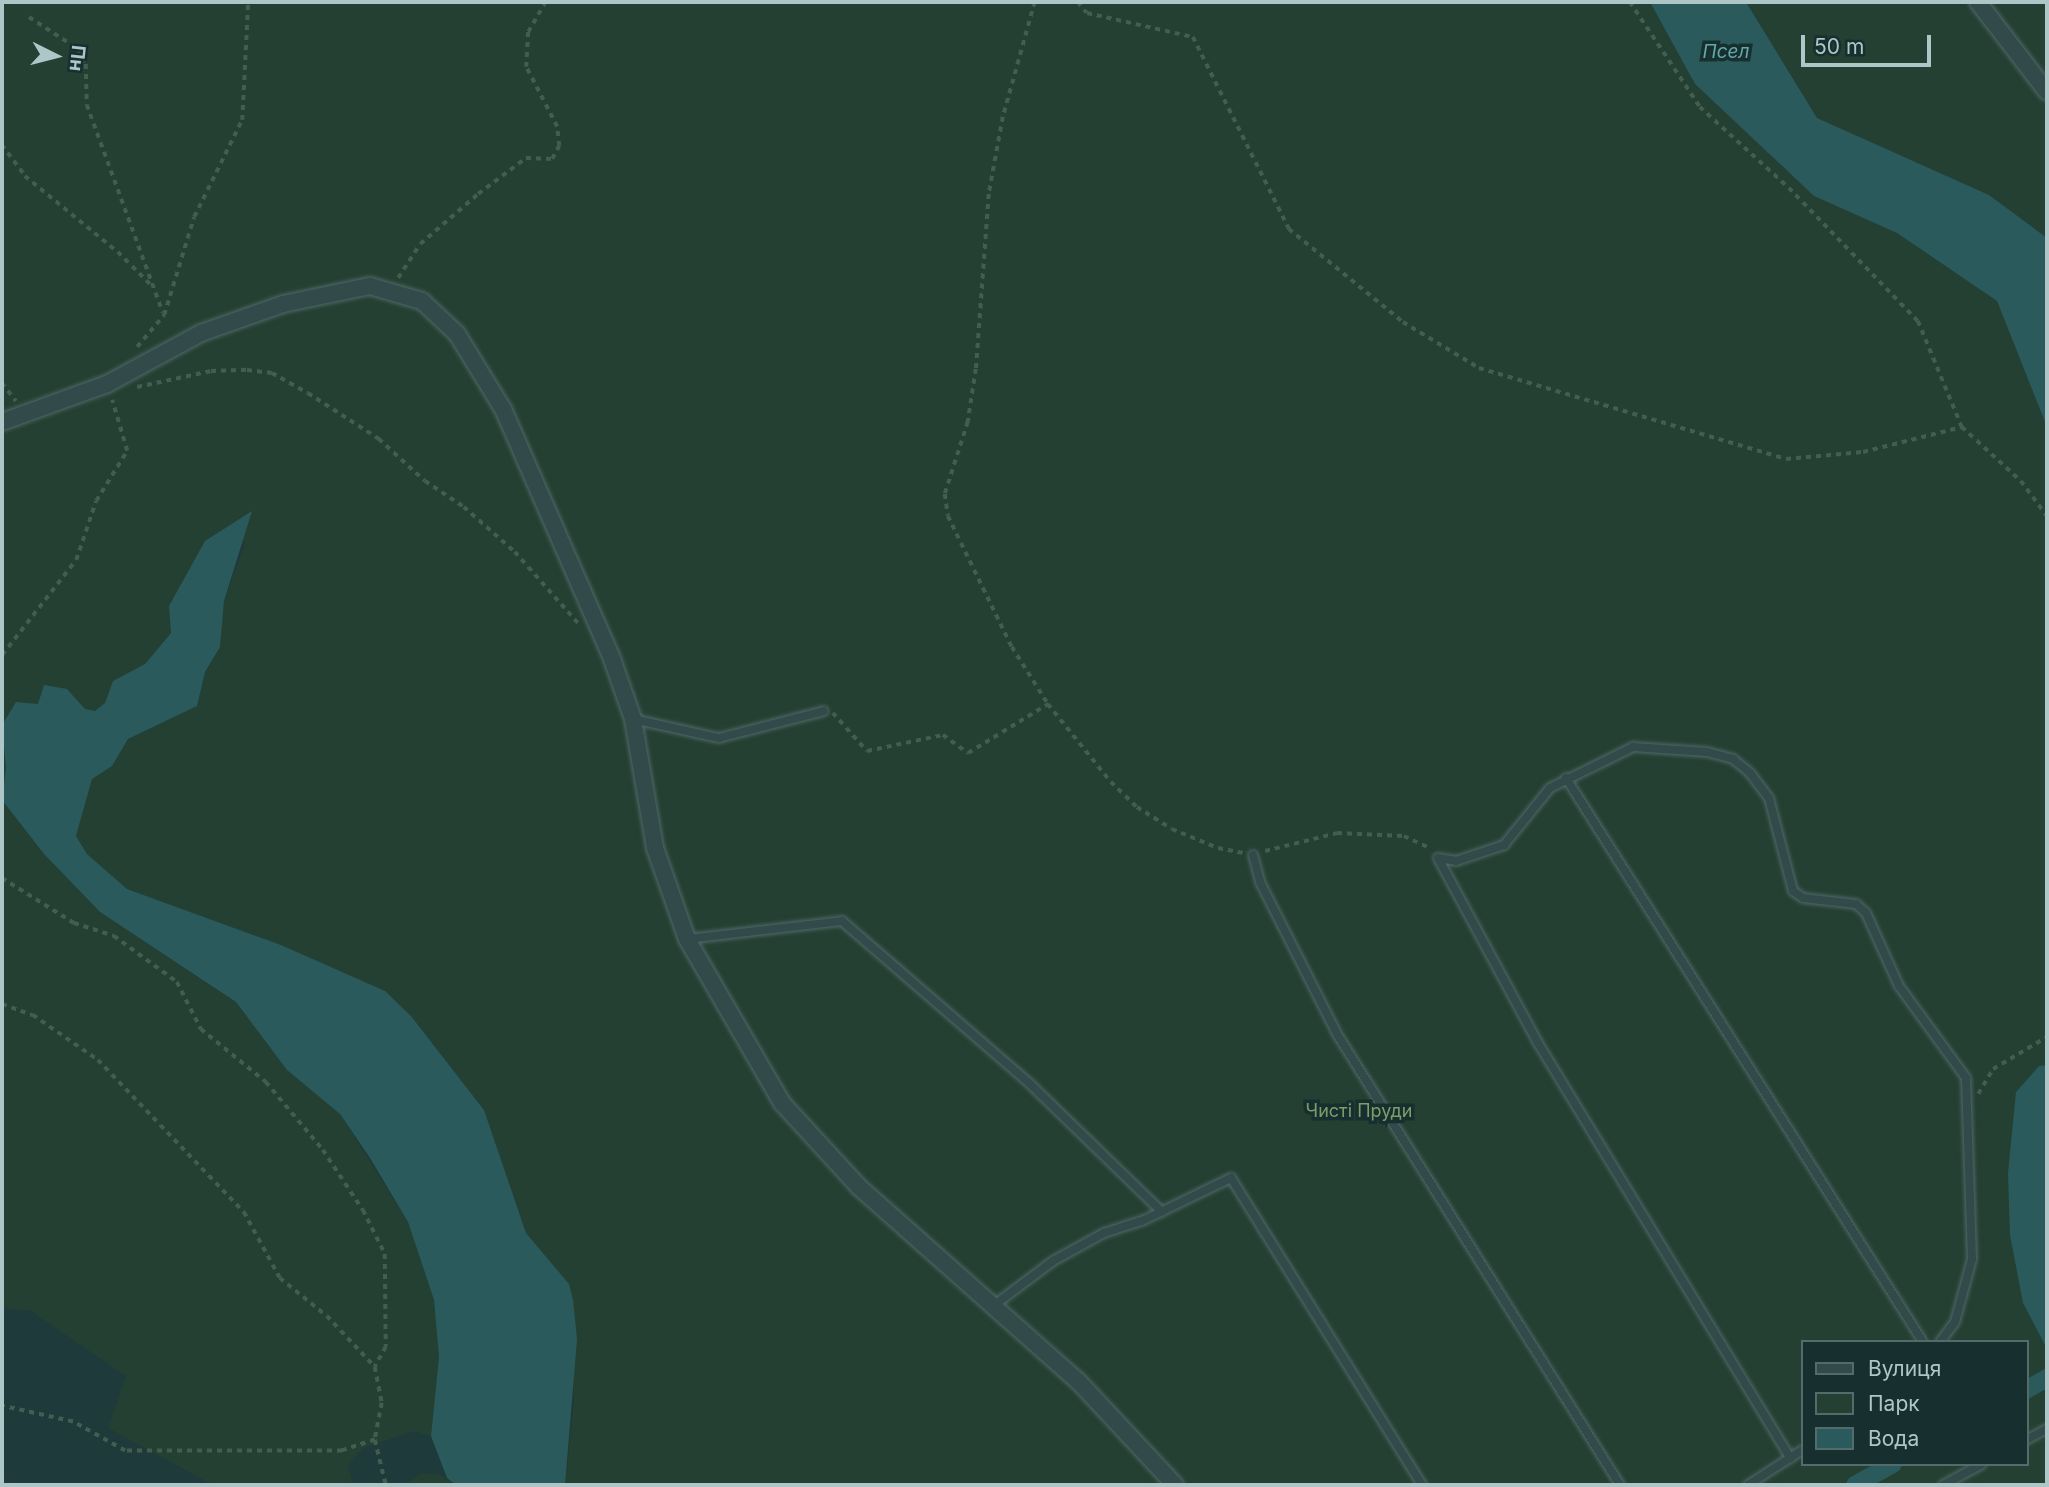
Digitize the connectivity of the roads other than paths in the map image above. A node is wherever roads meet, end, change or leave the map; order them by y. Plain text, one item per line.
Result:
1 (1978, 2) edge
2 (2047, 92) edge
3 (2, 422) edge
4 (824, 711) road end
5 (632, 719) junction
6 (1566, 778) junction
7 (1253, 855) road end
8 (687, 939) junction
9 (1161, 1212) junction
10 (993, 1307) junction
11 (1922, 1340) edge
12 (1942, 1340) edge
13 (2047, 1429) edge
14 (2028, 1439) edge
15 (1800, 1451) edge
16 (1790, 1458) junction
17 (1978, 1466) edge
18 (1175, 1485) edge
19 (1422, 1485) edge
20 (1620, 1485) edge
21 (1748, 1485) edge
22 (1943, 1485) edge

1 - 2 street
3 - 5 street
4 - 5 lane
5 - 8 street
6 - 11 lane
6 - 12 lane
6 - 16 lane
7 - 20 lane
8 - 9 lane
8 - 10 street
9 - 10 lane
9 - 19 lane
10 - 18 street
13 - 14 lane
15 - 16 lane
16 - 21 lane
17 - 22 lane

